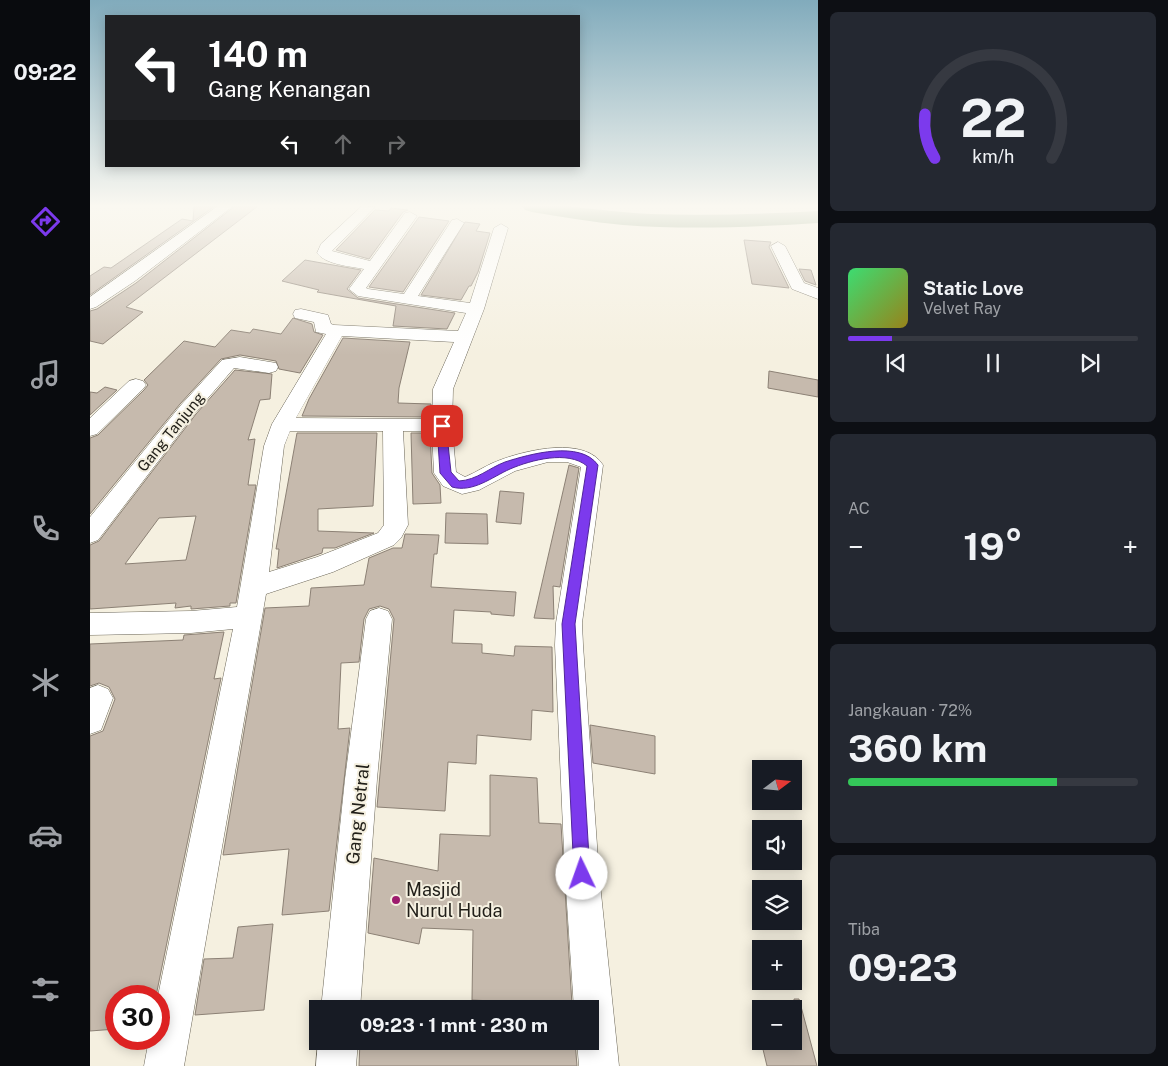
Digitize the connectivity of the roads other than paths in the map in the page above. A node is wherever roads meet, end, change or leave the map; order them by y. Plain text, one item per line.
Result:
1 (157, 256) edge
2 (330, 256) edge
3 (381, 256) edge
4 (436, 256) edge
5 (492, 256) edge
6 (783, 256) edge
7 (374, 266) junction
8 (811, 292) edge
9 (409, 298) junction
10 (90, 304) edge
11 (476, 309) junction
12 (301, 314) dead end
13 (335, 334) dead end
14 (463, 336) junction
15 (269, 367) dead end
16 (136, 385) dead end
17 (282, 424) junction
18 (393, 426) junction
19 (436, 426) junction
20 (90, 428) edge
21 (90, 534) edge
22 (251, 602) junction
23 (379, 620) dead end
24 (90, 624) edge
25 (341, 1000) edge
26 (337, 1050) edge
27 (164, 1066) edge
28 (336, 1066) edge
29 (599, 1066) edge

1 - 10 street
2 - 7 street
3 - 7 street
4 - 9 street
5 - 11 street
6 - 8 street
7 - 9 street
9 - 11 street
11 - 14 street
12 - 14 street
13 - 17 street
14 - 19 street
15 - 21 street, Gang Tanjung
16 - 20 street
17 - 18 street
17 - 22 street
18 - 19 street
18 - 22 street
19 - 29 street
22 - 24 street
22 - 27 street
23 - 25 street, Gang Netral
26 - 28 street

